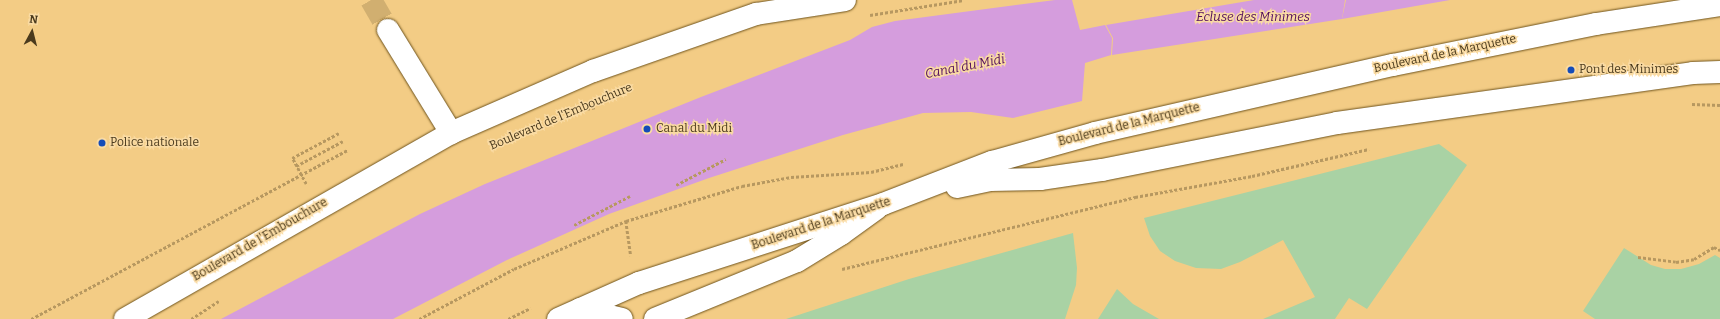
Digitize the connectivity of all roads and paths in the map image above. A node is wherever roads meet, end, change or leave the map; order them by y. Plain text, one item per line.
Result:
1 (792, 0) edge
2 (845, 0) edge
3 (964, 0) edge
4 (1720, 6) edge
5 (755, 7) edge
6 (867, 16) dead end
7 (388, 30) tunnel mouth
8 (1720, 72) edge
9 (588, 104) dead end
10 (1684, 104) dead end
11 (1720, 106) edge
12 (574, 109) dead end
13 (339, 133) dead end
14 (450, 133) junction
15 (343, 141) dead end
16 (1374, 148) dead end
17 (348, 150) dead end
18 (726, 159) dead end
19 (296, 166) junction
20 (871, 172) dead end
21 (301, 174) junction
22 (676, 186) dead end
23 (630, 196) dead end
24 (883, 204) junction
25 (626, 221) junction
26 (574, 225) dead end
27 (1720, 250) edge
28 (1638, 257) dead end
29 (631, 258) dead end
30 (835, 270) dead end
31 (224, 298) dead end
32 (581, 314) edge
33 (31, 319) edge
34 (125, 319) edge
35 (191, 319) edge
36 (419, 319) edge
37 (558, 319) edge
38 (622, 319) edge
39 (655, 319) edge

1 - 5 main road
2 - 5 main road, Boulevard de l'Embouchure
3 - 6 path
4 - 24 main road, Boulevard de la Marquette
5 - 14 main road, Boulevard de l'Embouchure
7 - 14 main road
8 - 24 main road
9 - 12 path, Boulevard de l'Embouchure
10 - 11 path
13 - 19 path
14 - 34 main road, Boulevard de l'Embouchure
15 - 19 path
16 - 30 path
17 - 21 path
18 - 22 path
19 - 21 path
20 - 25 path
21 - 33 path
23 - 26 path
24 - 32 main road, Boulevard de la Marquette
24 - 39 main road
25 - 29 path
25 - 36 path
27 - 28 path
31 - 35 path
32 - 37 main road, Boulevard de la Marquette
32 - 38 main road

